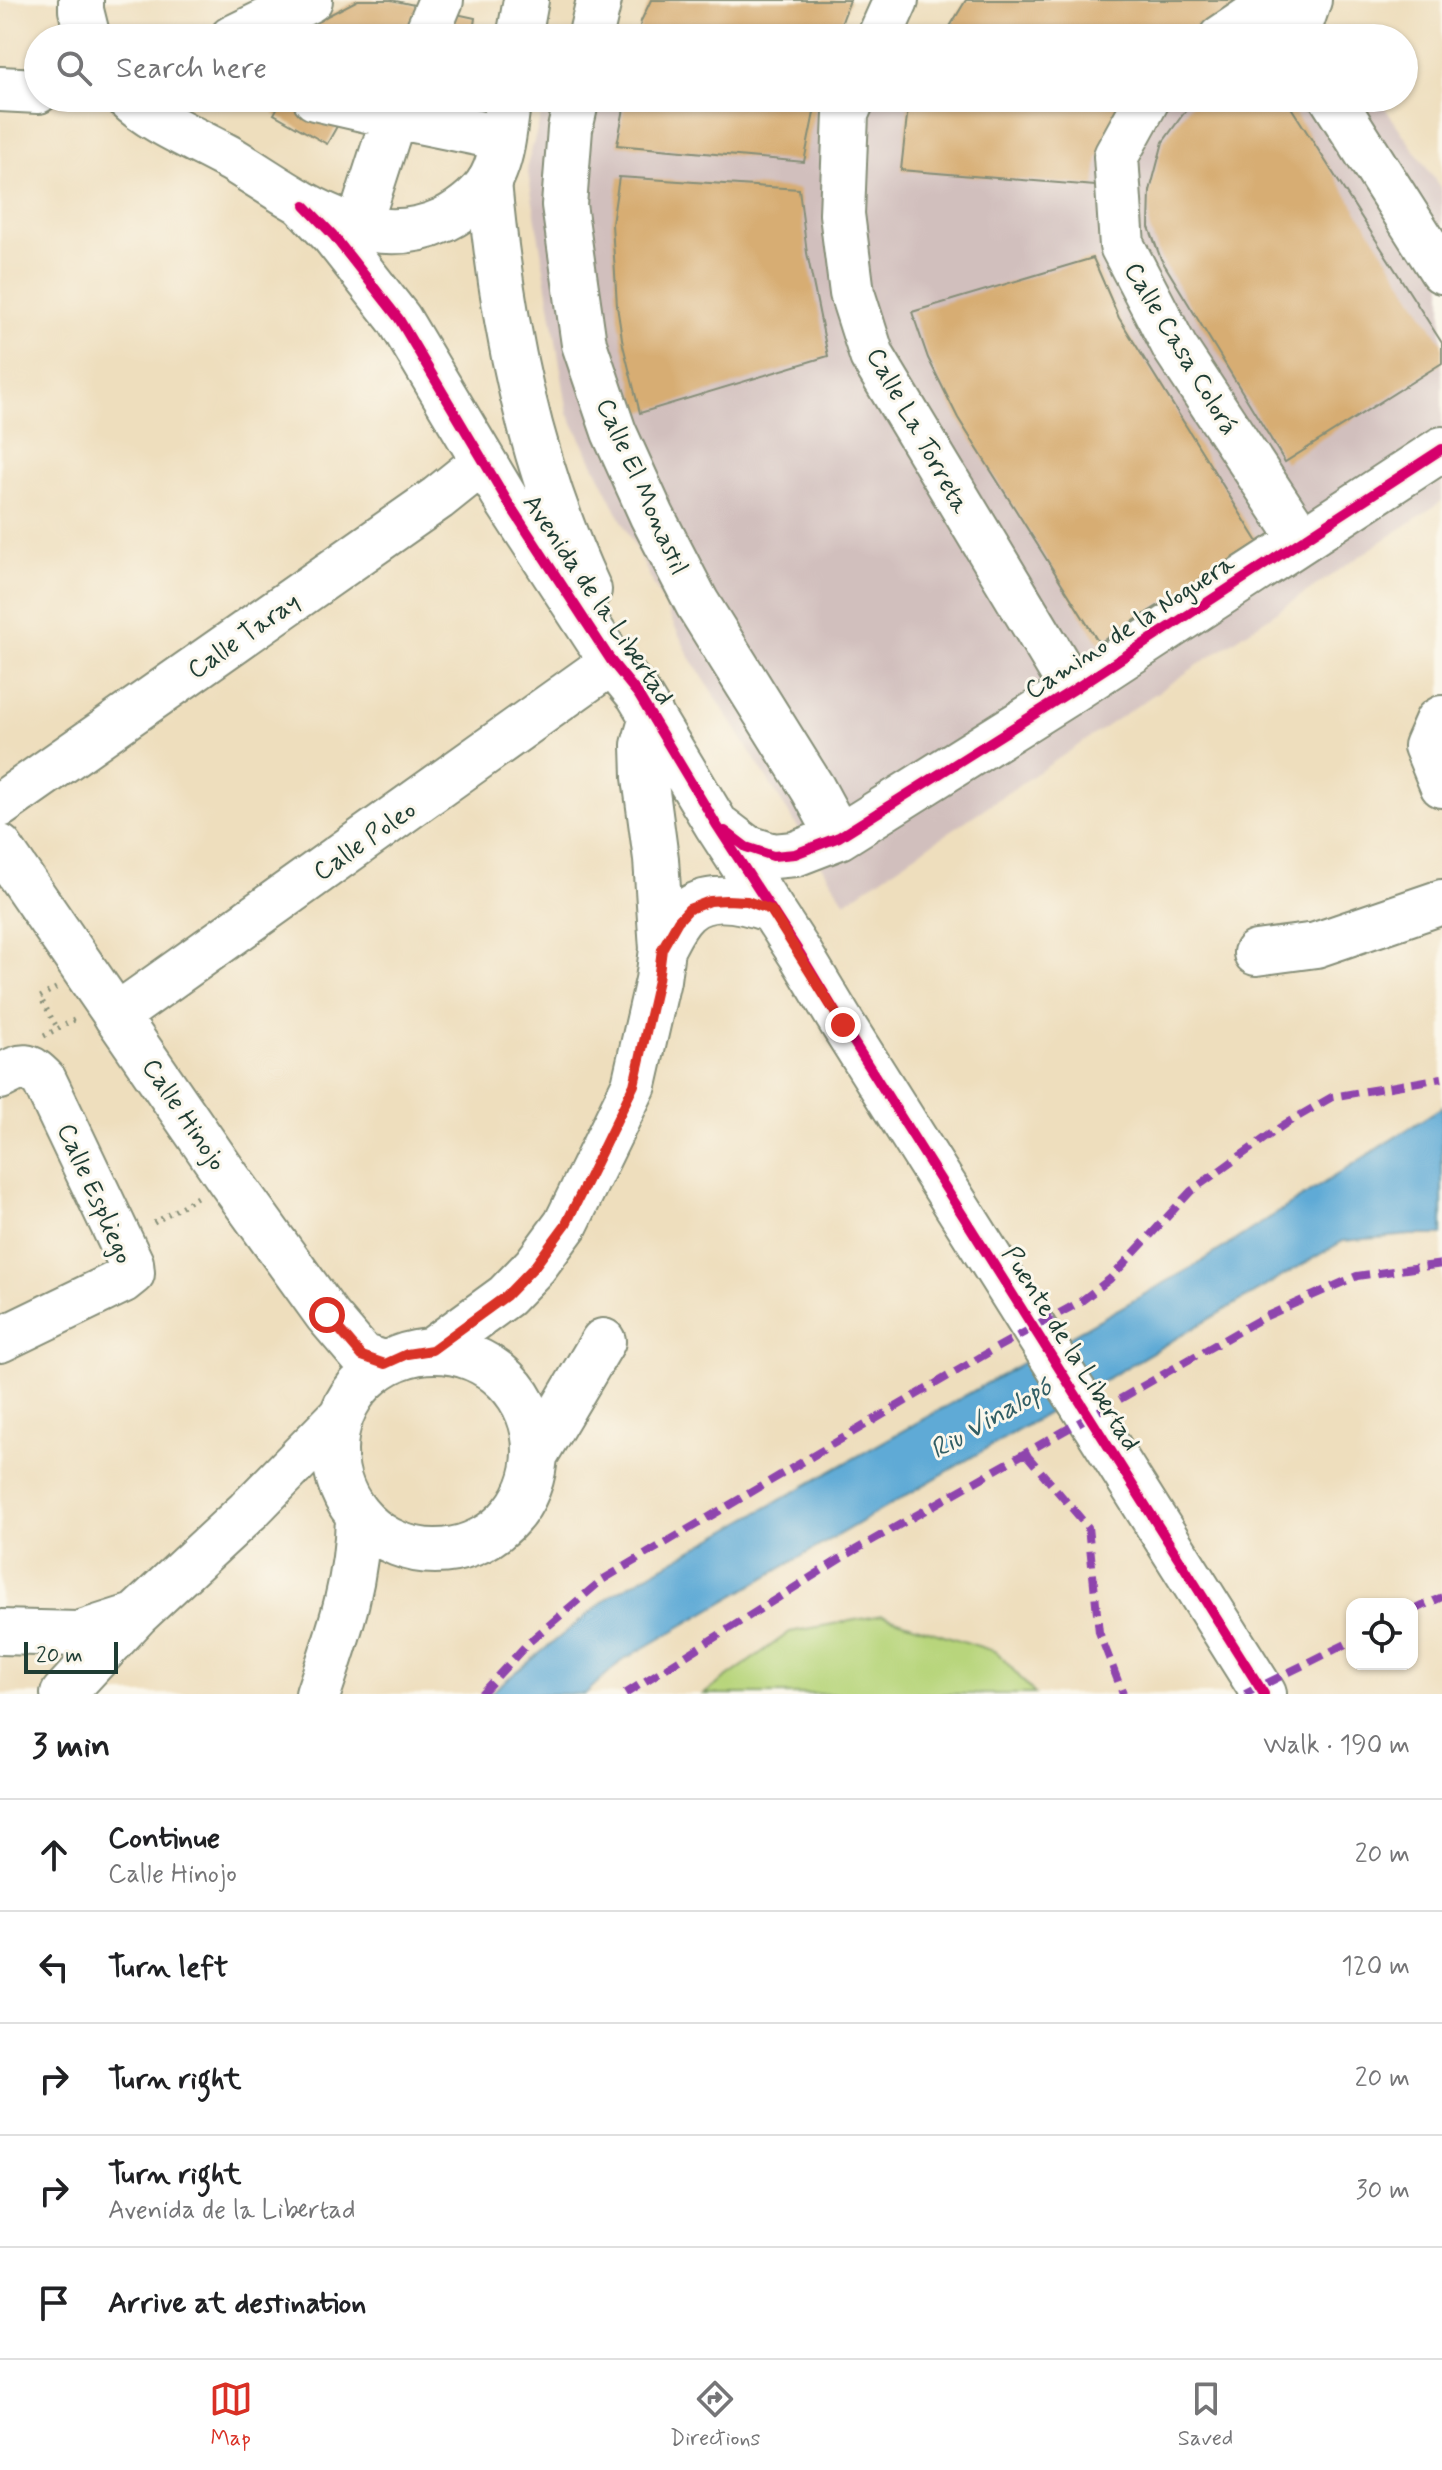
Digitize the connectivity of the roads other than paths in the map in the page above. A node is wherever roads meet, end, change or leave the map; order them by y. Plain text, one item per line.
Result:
1 (81, 0) edge
2 (310, 0) edge
3 (441, 0) edge
4 (526, 0) edge
5 (599, 0) edge
6 (896, 0) edge
7 (1286, 0) edge
8 (1309, 0) edge
9 (84, 24) edge
10 (261, 24) edge
11 (431, 24) edge
12 (522, 24) edge
13 (593, 24) edge
14 (885, 24) edge
15 (1242, 24) edge
16 (1301, 24) edge
17 (0, 89) edge
18 (24, 90) edge
19 (148, 112) edge
20 (396, 112) edge
21 (447, 112) edge
22 (574, 112) edge
23 (847, 112) edge
24 (1140, 112) edge
25 (1341, 112) edge
26 (506, 118) edge
27 (489, 182) junction
28 (305, 206) junction
29 (358, 228) junction
30 (1442, 271) edge
31 (1442, 449) edge
32 (483, 462) junction
33 (1302, 540) junction
34 (1073, 690) junction
35 (634, 691) junction
36 (1442, 718) edge
37 (1442, 785) edge
38 (0, 805) edge
39 (716, 824) junction
40 (839, 837) junction
41 (0, 847) edge
42 (1442, 902) edge
43 (771, 910) junction
44 (662, 949) junction
45 (1256, 953) dead end
46 (801, 955) junction
47 (97, 1017) junction
48 (843, 1025) joint
49 (16, 1072) edge
50 (506, 1296) junction
51 (0, 1340) edge
52 (432, 1350) junction
53 (385, 1364) junction
54 (503, 1378) junction
55 (340, 1417) junction
56 (536, 1454) junction
57 (260, 1497) junction
58 (353, 1508) junction
59 (428, 1551) junction
60 (348, 1607) junction
61 (136, 1615) junction
62 (20, 1633) edge
63 (56, 1694) edge
64 (63, 1694) edge
65 (318, 1694) edge
66 (1264, 1694) edge

1 - 9 street
2 - 10 street
3 - 11 street
4 - 12 street
5 - 13 street
6 - 14 street
7 - 15 street
8 - 16 street
17 - 18 street
19 - 28 street
20 - 29 street
21 - 26 street
22 - 40 street, Calle El Monastil
23 - 34 street, Calle La Torreta
24 - 33 street, Calle Casa Colorá
25 - 30 street
26 - 27 street
27 - 29 street
27 - 35 street
28 - 29 street
28 - 32 street, Avenida de la Libertad
31 - 33 street, Camino de la Noguera
32 - 35 street, Avenida de la Libertad
32 - 38 street, Calle Taray
33 - 34 street, Camino de la Noguera
34 - 40 street, Camino de la Noguera
35 - 39 street, Avenida de la Libertad
35 - 44 street
35 - 47 street, Calle Poleo
36 - 37 street
39 - 40 street
39 - 43 street, Avenida de la Libertad
40 - 46 street
41 - 47 street, Calle Hinojo
42 - 45 street
43 - 44 street
43 - 46 street, Avenida de la Libertad
44 - 50 street
46 - 48 street, Avenida de la Libertad
47 - 53 street, Calle Hinojo
48 - 66 street, Puente de la Libertad
49 - 51 street, Calle Espliego
50 - 52 street
50 - 54 street
52 - 53 street
52 - 54 street
53 - 55 street
54 - 56 street
54 - 56 street
55 - 57 street
55 - 58 street
56 - 59 street
57 - 58 street
57 - 61 street
58 - 59 street
58 - 60 street
59 - 60 street
60 - 65 street
61 - 62 street
61 - 64 street
62 - 63 street

